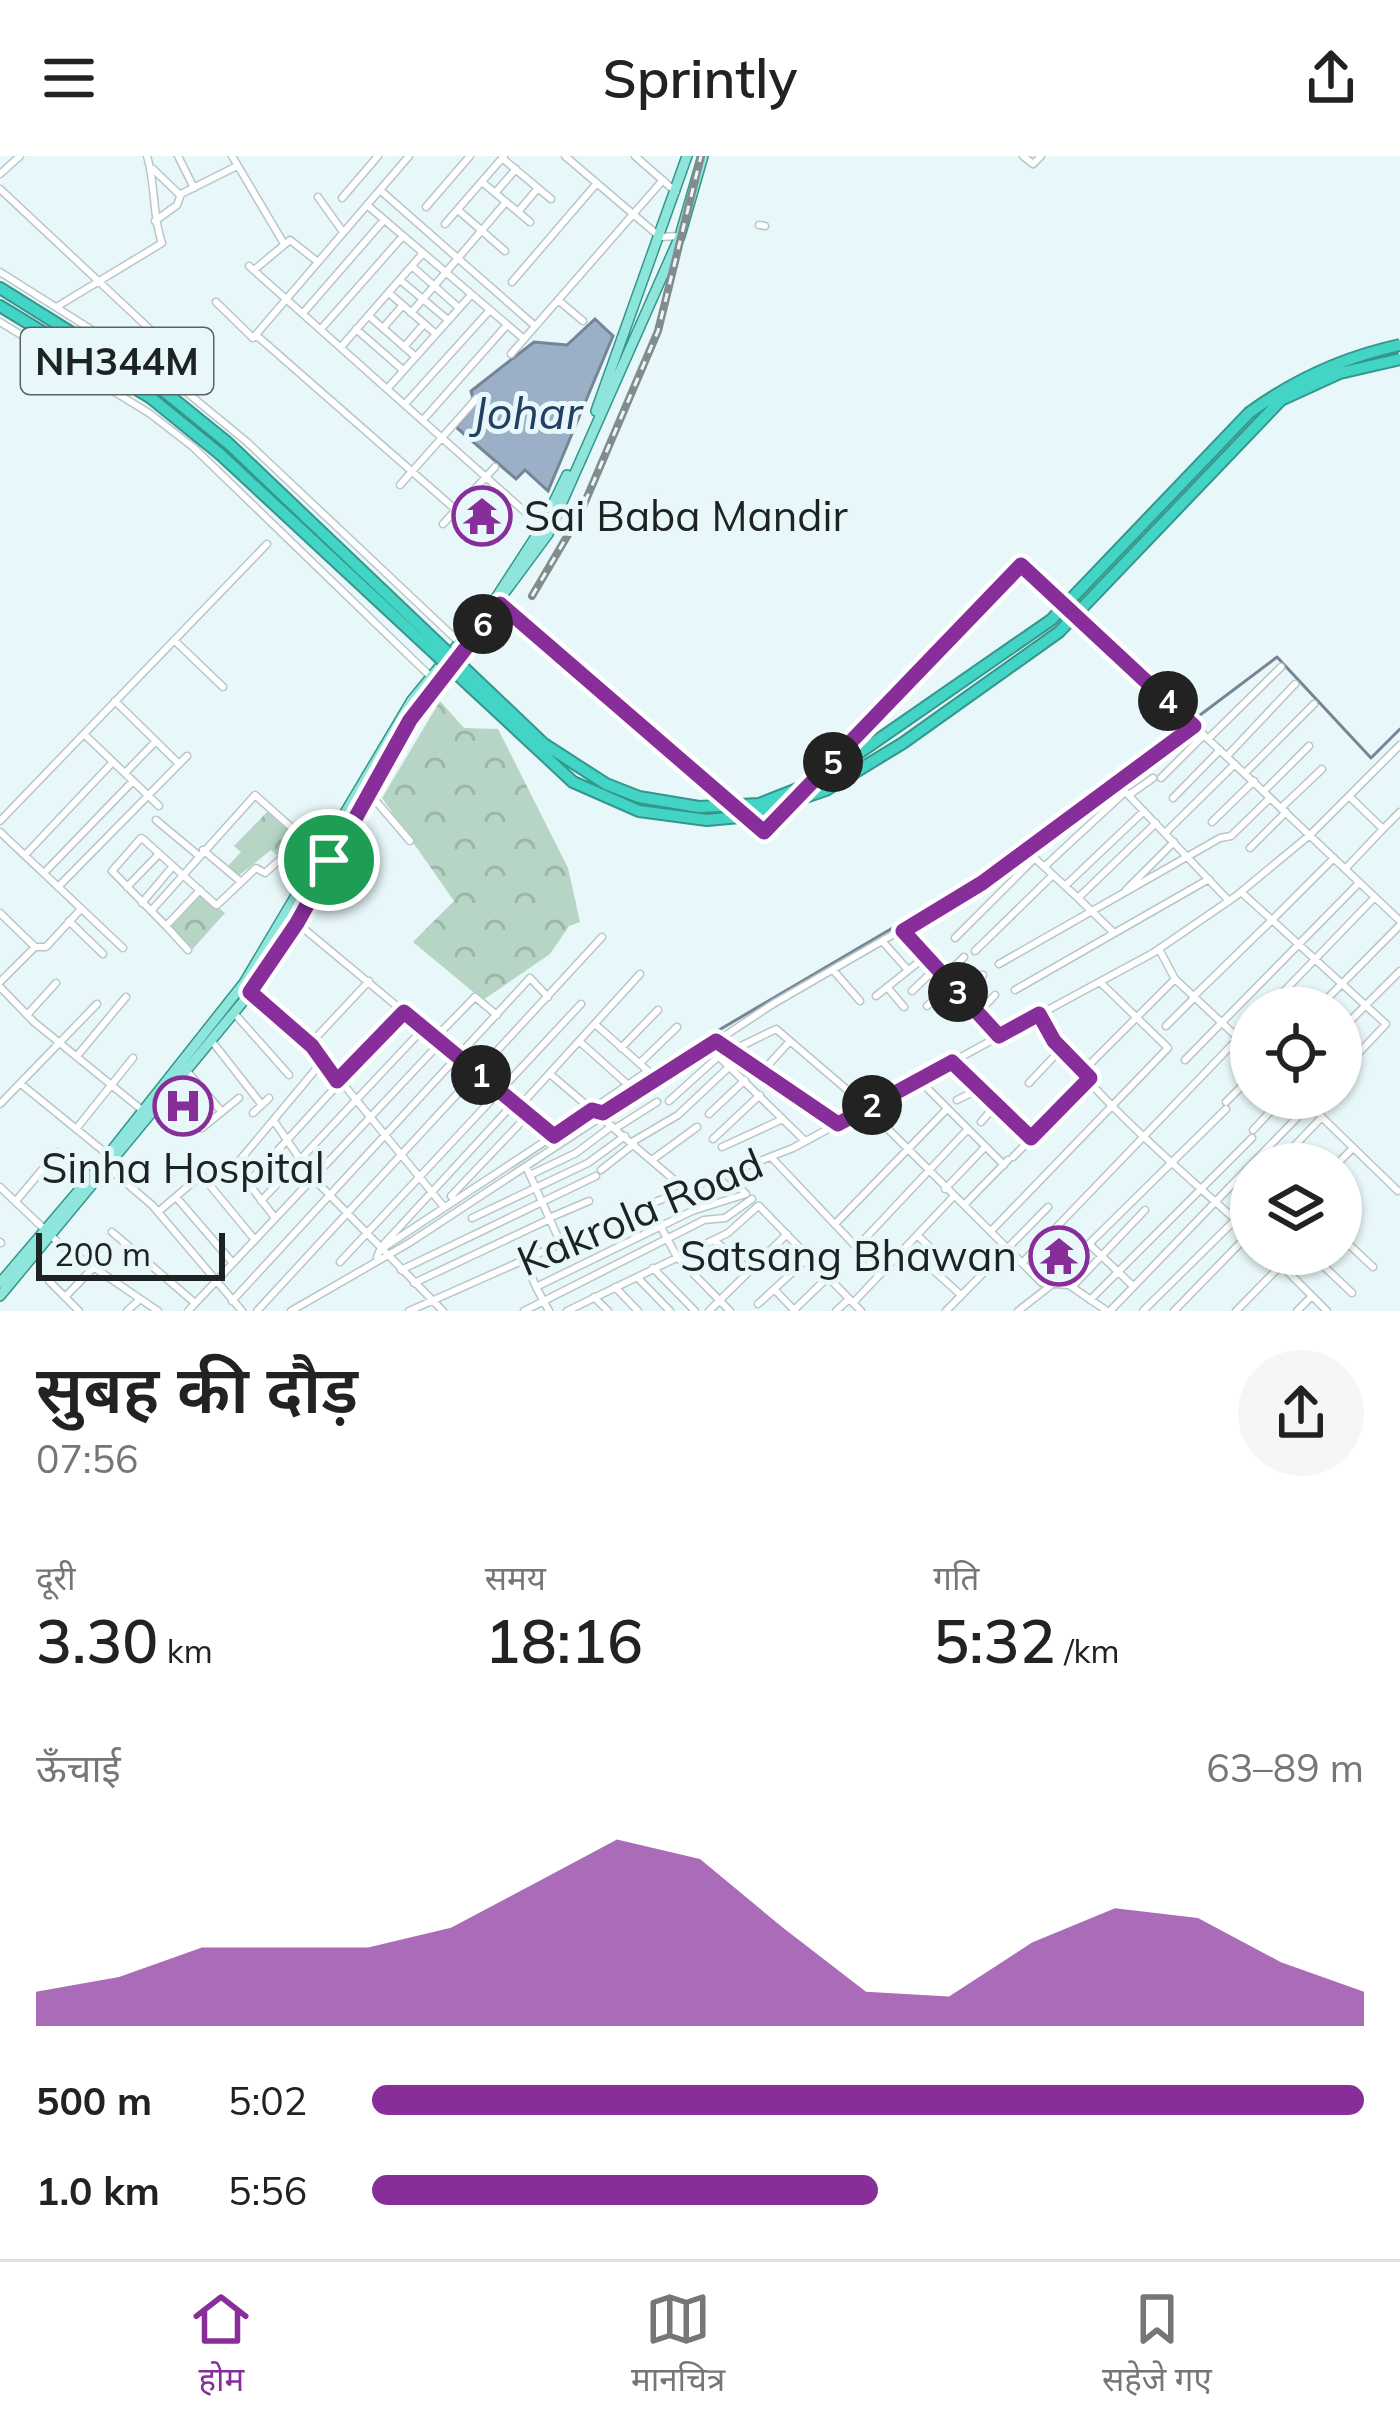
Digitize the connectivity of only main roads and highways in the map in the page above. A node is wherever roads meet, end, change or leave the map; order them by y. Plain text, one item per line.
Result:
1 (687, 156) edge
2 (703, 156) edge
3 (0, 288) edge
4 (0, 307) edge
5 (1400, 345) edge
6 (1400, 358) edge
7 (224, 449) junction
8 (325, 857) junction
9 (183, 1067) junction
10 (51, 1233) junction
11 (1, 1280) edge
12 (0, 1296) edge

1 - 8 main road
2 - 8 main road
3 - 7 highway, NH344M
4 - 7 highway, NH344M
5 - 7 highway, NH344M, bridge
6 - 7 highway, NH344M, bridge
8 - 9 main road
8 - 9 main road
9 - 10 main road
10 - 11 main road
10 - 12 main road

